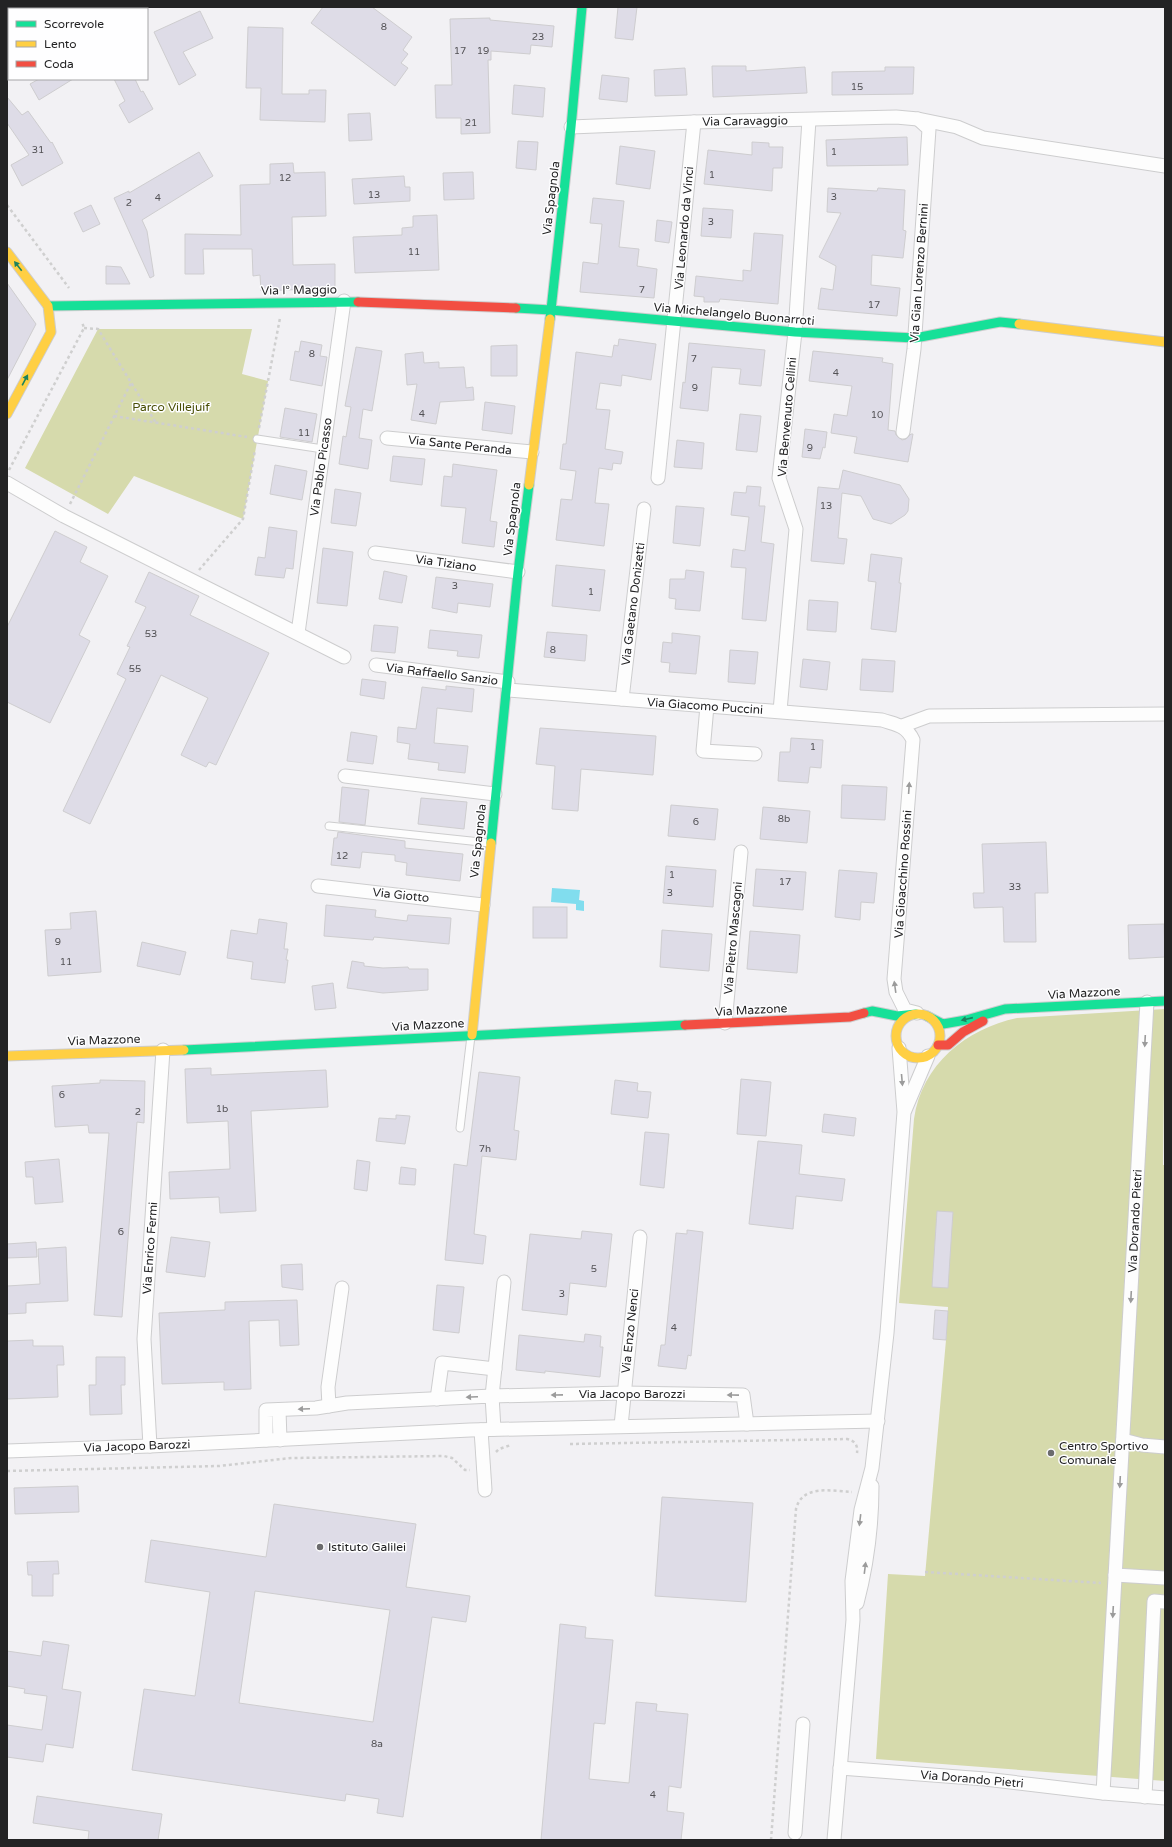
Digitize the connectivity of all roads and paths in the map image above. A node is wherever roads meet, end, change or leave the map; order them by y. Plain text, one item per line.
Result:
1 (582, 7) edge
2 (918, 119) junction
3 (809, 120) junction
4 (694, 122) junction
5 (571, 127) junction
6 (1165, 166) edge
7 (7, 252) edge
8 (344, 301) junction
9 (283, 302) junction
10 (48, 306) junction
11 (551, 310) junction
12 (675, 321) junction
13 (84, 328) dead end
14 (795, 332) junction
15 (915, 338) junction
16 (1165, 342) edge
17 (131, 383) junction
18 (7, 414) edge
19 (114, 416) junction
20 (156, 423) junction
21 (904, 432) dead end
22 (387, 438) dead end
23 (257, 439) junction
24 (324, 449) junction
25 (532, 452) junction
26 (658, 478) dead end
27 (7, 483) edge
28 (644, 509) dead end
29 (64, 516) junction
30 (374, 554) dead end
31 (518, 572) junction
32 (190, 579) junction
33 (298, 633) junction
34 (344, 657) dead end
35 (376, 665) dead end
36 (508, 686) junction
37 (622, 699) junction
38 (707, 706) junction
39 (780, 711) junction
40 (1165, 714) edge
41 (902, 726) junction
42 (755, 754) dead end
43 (345, 776) dead end
44 (496, 794) junction
45 (329, 826) dead end
46 (490, 843) junction
47 (741, 852) dead end
48 (318, 886) dead end
49 (484, 905) junction
50 (1165, 1001) edge
51 (1147, 1002) junction
52 (1005, 1009) junction
53 (921, 1015) junction
54 (850, 1017) junction
55 (869, 1021) dead end
56 (725, 1023) junction
57 (888, 1032) dead end
58 (472, 1035) junction
59 (897, 1044) junction
60 (938, 1045) junction
61 (163, 1050) junction
62 (7, 1056) edge
63 (928, 1056) junction
64 (904, 1112) junction
65 (460, 1128) dead end
66 (640, 1237) dead end
67 (504, 1282) dead end
68 (342, 1288) dead end
69 (495, 1369) junction
70 (624, 1393) junction
71 (492, 1396) junction
72 (437, 1399) junction
73 (329, 1406) junction
74 (279, 1410) junction
75 (878, 1422) junction
76 (747, 1424) junction
77 (621, 1426) junction
78 (487, 1429) junction
79 (266, 1440) junction
80 (280, 1440) junction
81 (1123, 1440) junction
82 (566, 1444) dead end
83 (519, 1445) dead end
84 (150, 1446) junction
85 (1165, 1446) edge
86 (7, 1451) edge
87 (495, 1454) dead end
88 (857, 1458) dead end
89 (484, 1469) junction
90 (7, 1471) edge
91 (855, 1485) dead end
92 (485, 1490) dead end
93 (854, 1492) junction
94 (854, 1498) dead end
95 (925, 1572) dead end
96 (1165, 1578) edge
97 (1111, 1579) junction
98 (1165, 1602) edge
99 (803, 1724) dead end
100 (840, 1768) junction
101 (1103, 1793) junction
102 (1144, 1797) junction
103 (1165, 1798) edge
104 (795, 1833) dead end
105 (771, 1840) edge
106 (834, 1840) edge

1 - 5 street, Via Spagnola
2 - 3 street, Via Caravaggio
2 - 6 street, Via Caravaggio
2 - 15 street, Via Gian Lorenzo Bernini
3 - 4 street, Via Caravaggio
3 - 14 street, Via Benvenuto Cellini
4 - 5 street, Via Caravaggio
4 - 12 street, Via Leonardo da Vinci
5 - 11 street, Via Spagnola
10 -> 7 street
8 - 9 street, Via I° Maggio
8 - 11 street, Via I° Maggio
8 - 24 street, Via Pablo Picasso
9 - 10 street, Via I° Maggio
9 - 23 path
18 -> 10 street
11 - 12 street, Via Michelangelo Buonarroti
11 - 25 street, Via Spagnola
12 - 14 street, Via Michelangelo Buonarroti
12 - 26 street, Via Leonardo da Vinci
13 - 17 path
14 - 15 street, Via Michelangelo Buonarroti
14 - 39 street, Via Benvenuto Cellini
15 - 16 street, Via Michelangelo Buonarroti
15 - 21 street, Via Gian Lorenzo Bernini
17 - 19 path
17 - 20 path
19 - 20 path
19 - 29 path
20 - 23 path
22 - 25 street, Via Sante Peranda
23 - 24 lane
23 - 32 path
24 - 33 street, Via Pablo Picasso
25 - 31 street, Via Spagnola
27 - 29 street
28 - 37 street, Via Gaetano Donizetti
29 - 32 street
30 - 31 street, Via Tiziano
31 - 36 street, Via Spagnola
32 - 33 street
33 - 34 street
35 - 36 street, Via Raffaello Sanzio
36 - 37 street, Via Giacomo Puccini
36 - 44 street, Via Spagnola
37 - 38 street, Via Giacomo Puccini
38 - 39 street, Via Giacomo Puccini
38 - 42 street
39 - 41 street, Via Giacomo Puccini
40 - 41 street
53 -> 41 street, Via Gioacchino Rossini
43 - 44 street
44 - 46 street, Via Spagnola
45 - 46 lane
46 - 49 street, Via Spagnola
47 - 56 street, Via Pietro Mascagni
48 - 49 street, Via Giotto
49 - 58 street, Via Spagnola
50 - 51 street, Via Mazzone
51 - 52 street, Via Mazzone
51 -> 81 street, Via Dorando Pietri
52 -> 53 street, Via Mazzone
52 - 60 street, Via Mazzone
53 - 54 street, Via Mazzone
53 - 59 street
53 - 60 street
54 - 55 street, Via Mazzone
54 - 56 street, Via Mazzone
56 - 58 street, Via Mazzone
57 - 59 street
58 - 61 street, Via Mazzone
58 - 65 lane
59 - 63 street
59 -> 64 street
60 - 63 street, Via Mazzone
61 - 62 street, Via Mazzone
61 - 84 street, Via Enrico Fermi
63 - 64 street
64 - 75 street
66 - 70 street, Via Enzo Nenci
67 - 69 street
68 - 73 street
69 - 71 street
69 - 72 street
70 -> 71 street, Via Jacopo Barozzi
76 -> 70 street, Via Jacopo Barozzi
70 - 77 street, Via Enzo Nenci
71 -> 72 street, Via Jacopo Barozzi
71 - 78 street
72 - 73 street, Via Jacopo Barozzi
73 -> 74 street, Via Jacopo Barozzi
74 - 79 street, Via Jacopo Barozzi
74 - 80 street
75 - 76 street, Via Jacopo Barozzi
75 - 100 street
76 - 77 street, Via Jacopo Barozzi
77 - 78 street, Via Jacopo Barozzi
78 - 80 street, Via Jacopo Barozzi
78 - 89 street
79 - 80 street, Via Jacopo Barozzi
79 - 84 street, Via Jacopo Barozzi
81 - 85 street
81 -> 97 street, Via Dorando Pietri
82 - 88 path
83 - 87 path
84 - 86 street, Via Jacopo Barozzi
89 - 90 path
89 - 92 street
91 - 93 path
93 - 94 path
93 - 105 path
95 - 97 path
96 - 97 street
97 -> 101 street, Via Dorando Pietri
98 - 102 street
99 - 104 street
100 - 101 street, Via Dorando Pietri
100 - 106 street
101 - 102 street, Via Dorando Pietri
102 - 103 street, Via Dorando Pietri

